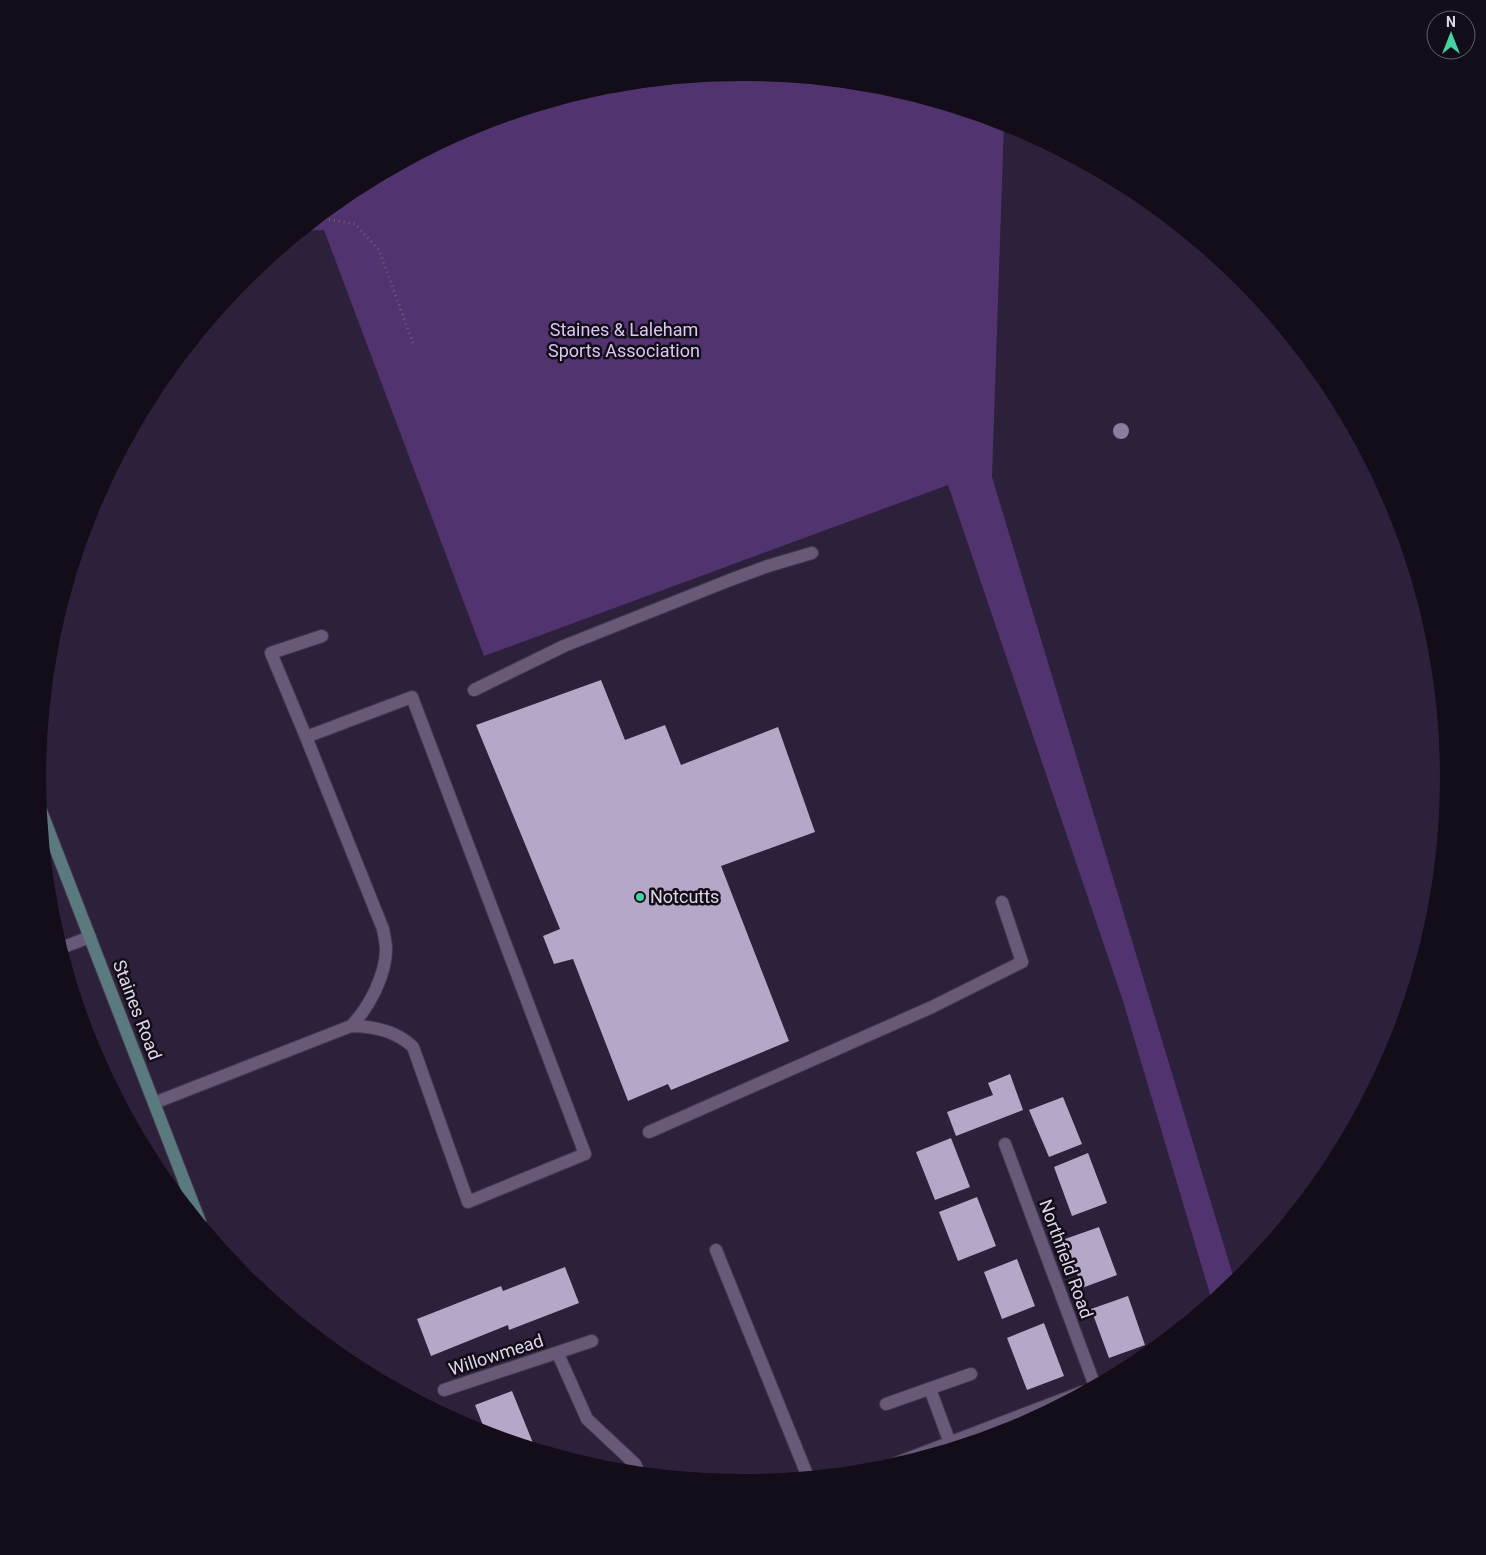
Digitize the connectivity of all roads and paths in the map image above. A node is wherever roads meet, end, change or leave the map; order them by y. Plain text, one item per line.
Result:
1 (327, 219) edge
2 (414, 346) dead end
3 (812, 553) dead end
4 (322, 636) dead end
5 (474, 690) dead end
6 (306, 737) junction
7 (49, 831) edge
8 (1002, 902) dead end
9 (90, 937) junction
10 (67, 946) edge
11 (351, 1026) junction
12 (154, 1103) junction
13 (649, 1132) dead end
14 (1005, 1144) dead end
15 (194, 1207) edge
16 (716, 1250) dead end
17 (592, 1341) dead end
18 (558, 1354) junction
19 (971, 1374) dead end
20 (1092, 1380) edge
21 (930, 1389) junction
22 (444, 1390) dead end
23 (886, 1404) dead end
24 (1025, 1414) edge
25 (959, 1440) edge
26 (950, 1443) edge
27 (636, 1465) edge
28 (806, 1471) edge

1 - 2 path
3 - 5 street
4 - 6 street
6 - 11 street
6 - 11 street
7 - 9 main road, Staines Road
8 - 13 street
9 - 10 street
9 - 12 main road, Staines Road
11 - 12 street
12 - 15 main road, Staines Road
14 - 20 street, Northfield Road
16 - 28 street
17 - 18 street, Willowmead
18 - 22 street, Willowmead
18 - 27 street, Willowmead
19 - 21 street
21 - 23 street
21 - 26 street
24 - 25 street

